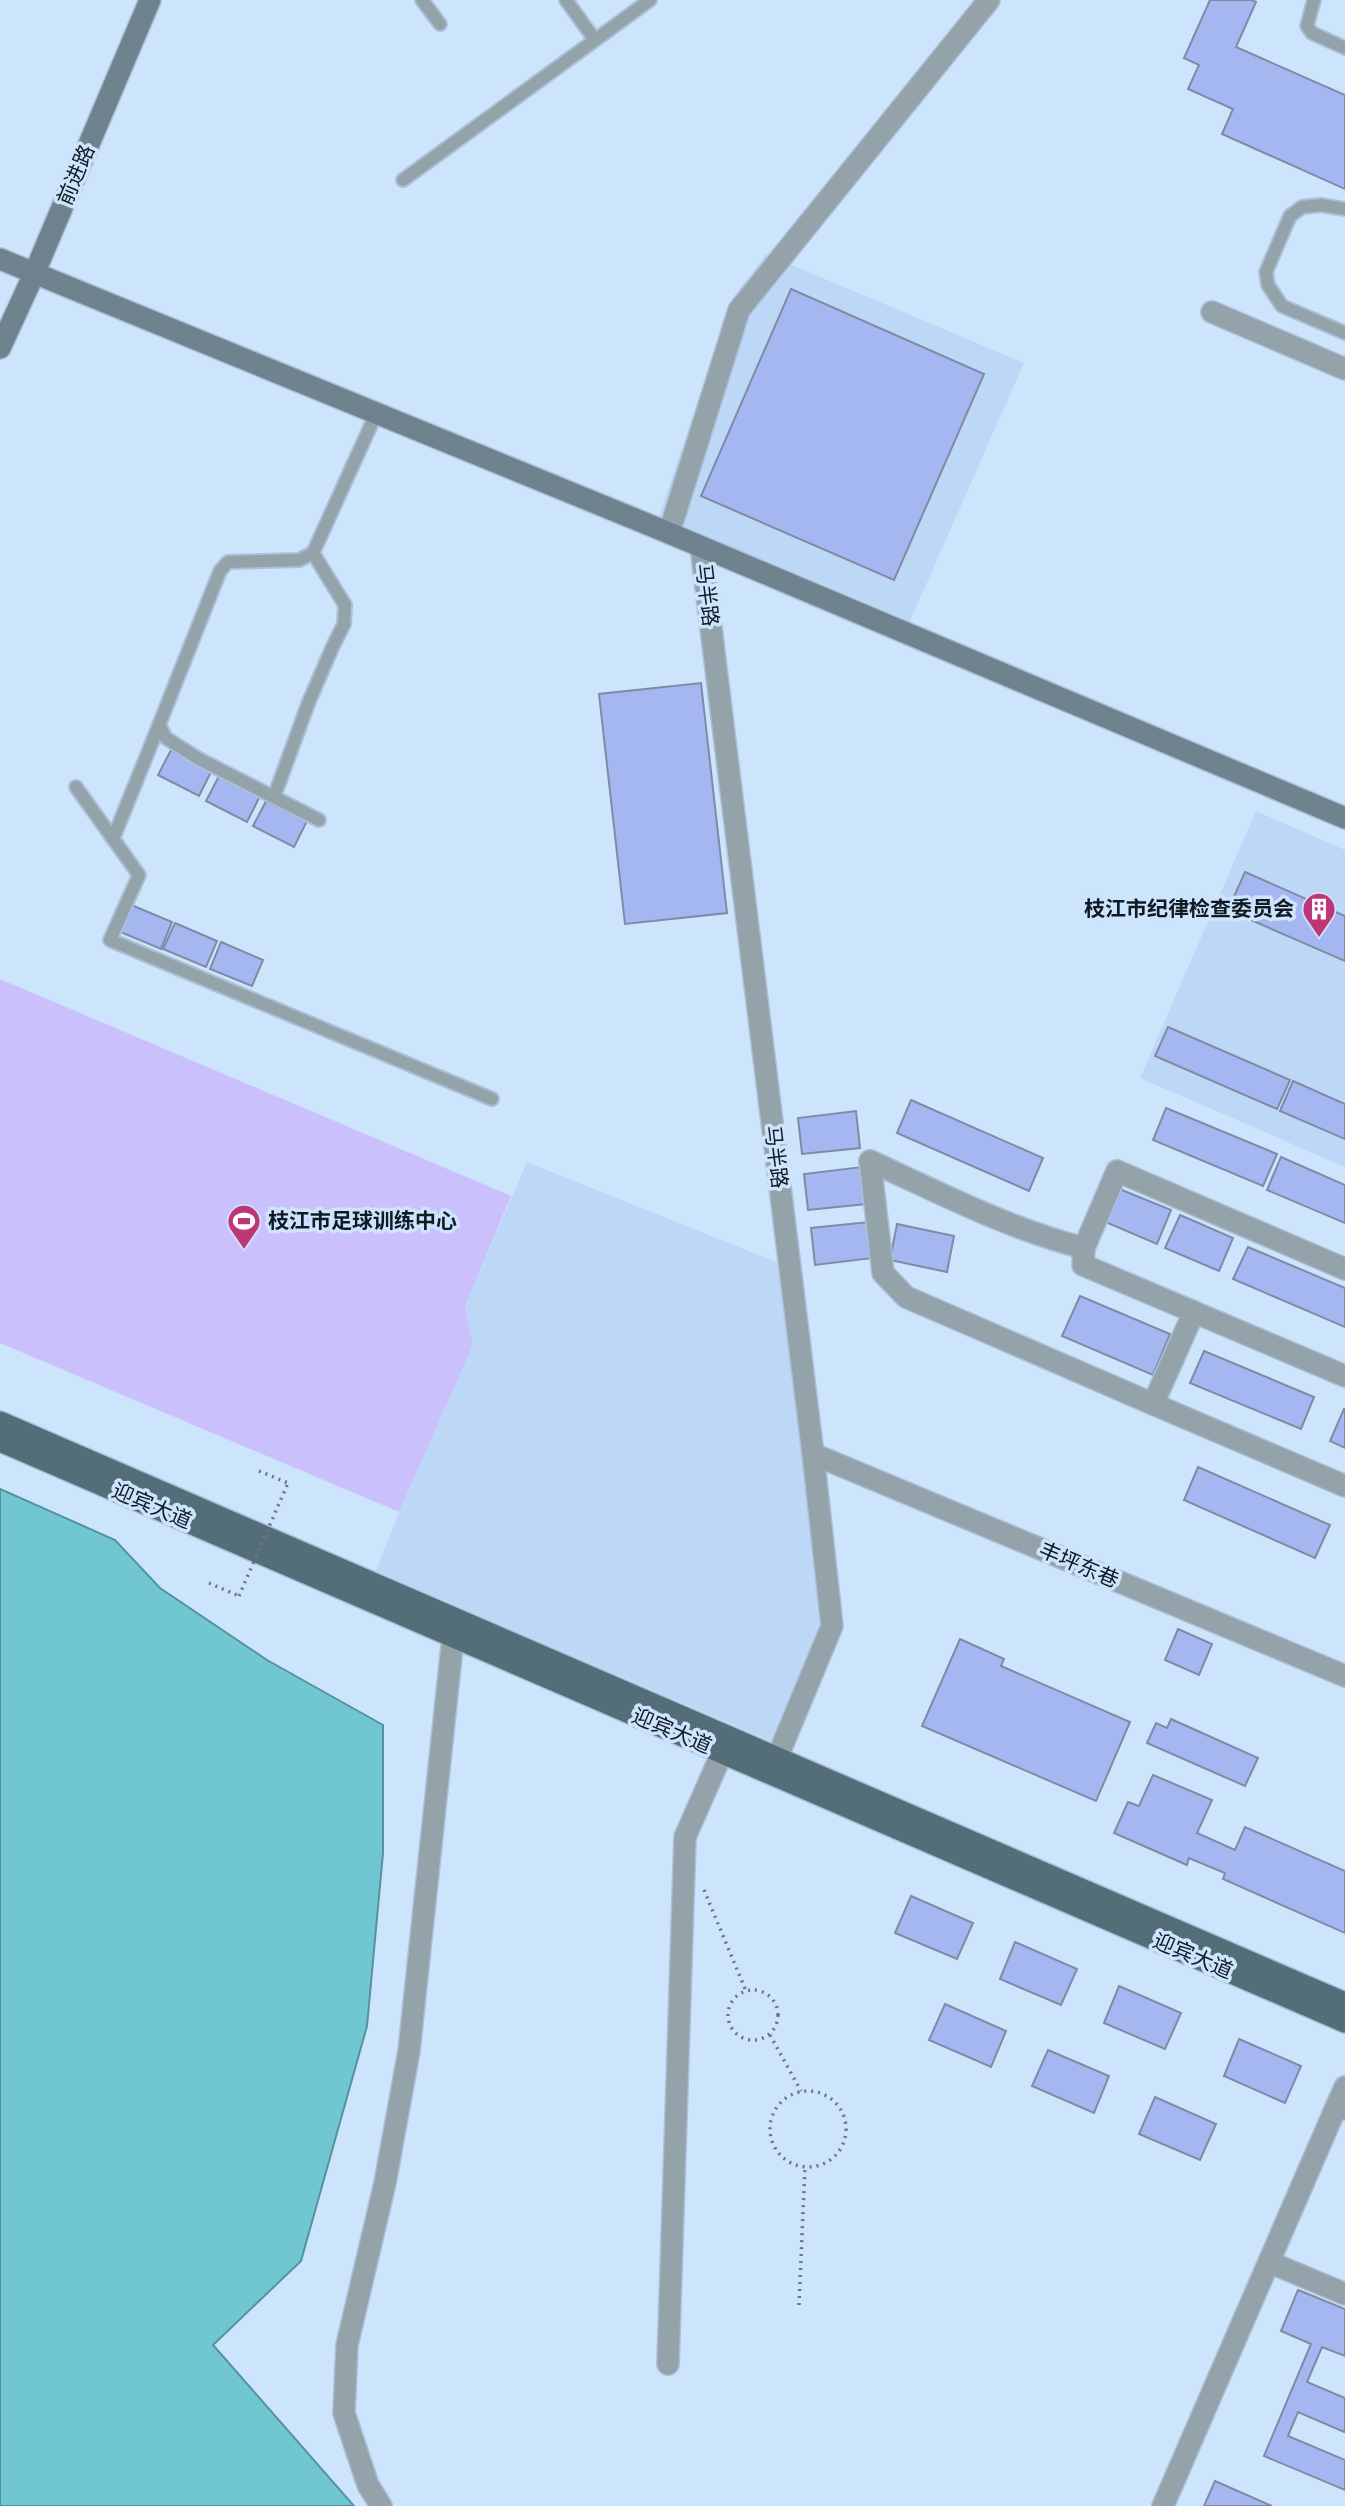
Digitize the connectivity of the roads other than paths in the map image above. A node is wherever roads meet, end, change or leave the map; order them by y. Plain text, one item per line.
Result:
1 (149, 0) edge
2 (422, 0) edge
3 (566, 0) edge
4 (650, 0) edge
5 (989, 0) edge
6 (1314, 0) edge
7 (440, 23) dead end
8 (595, 40) junction
9 (1345, 48) edge
10 (403, 180) dead end
11 (1345, 209) edge
12 (0, 259) edge
13 (34, 274) junction
14 (1212, 312) dead end
15 (1345, 333) edge
16 (0, 348) edge
17 (1345, 369) edge
18 (376, 414) junction
19 (669, 533) junction
20 (701, 547) junction
21 (313, 553) junction
22 (159, 725) junction
23 (76, 787) dead end
24 (274, 797) junction
25 (1345, 818) edge
26 (319, 820) dead end
27 (113, 839) junction
28 (492, 1099) dead end
29 (1084, 1248) junction
30 (1345, 1269) edge
31 (1194, 1312) junction
32 (1345, 1376) edge
33 (1153, 1405) junction
34 (0, 1422) edge
35 (0, 1441) edge
36 (813, 1454) junction
37 (1345, 1486) edge
38 (453, 1637) junction
39 (1345, 1676) edge
40 (722, 1753) junction
41 (777, 1758) junction
42 (1345, 2003) edge
43 (1345, 2022) edge
44 (1342, 2100) edge
45 (1269, 2262) junction
46 (1345, 2294) edge
47 (667, 2364) dead end
48 (381, 2506) edge
49 (1163, 2506) edge

1 - 13 street, 前进路
2 - 7 lane
3 - 8 lane
4 - 8 lane
5 - 19 street
6 - 9 lane
8 - 10 lane
11 - 15 lane
12 - 13 street
13 - 16 street, 前进路
13 - 18 street
14 - 17 street
18 - 19 street
18 - 21 lane
19 - 20 street
20 - 25 street
20 - 36 street, 马半路
21 - 22 lane
21 - 24 lane
22 - 24 lane
22 - 27 lane
23 - 27 lane
24 - 26 lane
27 - 28 lane
29 - 30 street
29 - 31 street
29 - 33 street
31 - 32 street
31 - 33 street
33 - 37 street
34 - 41 main road, 迎宾大道
35 - 38 main road, 迎宾大道
36 - 39 street, 丰坪东巷
36 - 41 street, 马半路
38 - 40 main road, 迎宾大道
38 - 48 street
40 - 43 main road, 迎宾大道
40 - 47 street
41 - 42 main road, 迎宾大道
44 - 45 street
45 - 46 street
45 - 49 street

